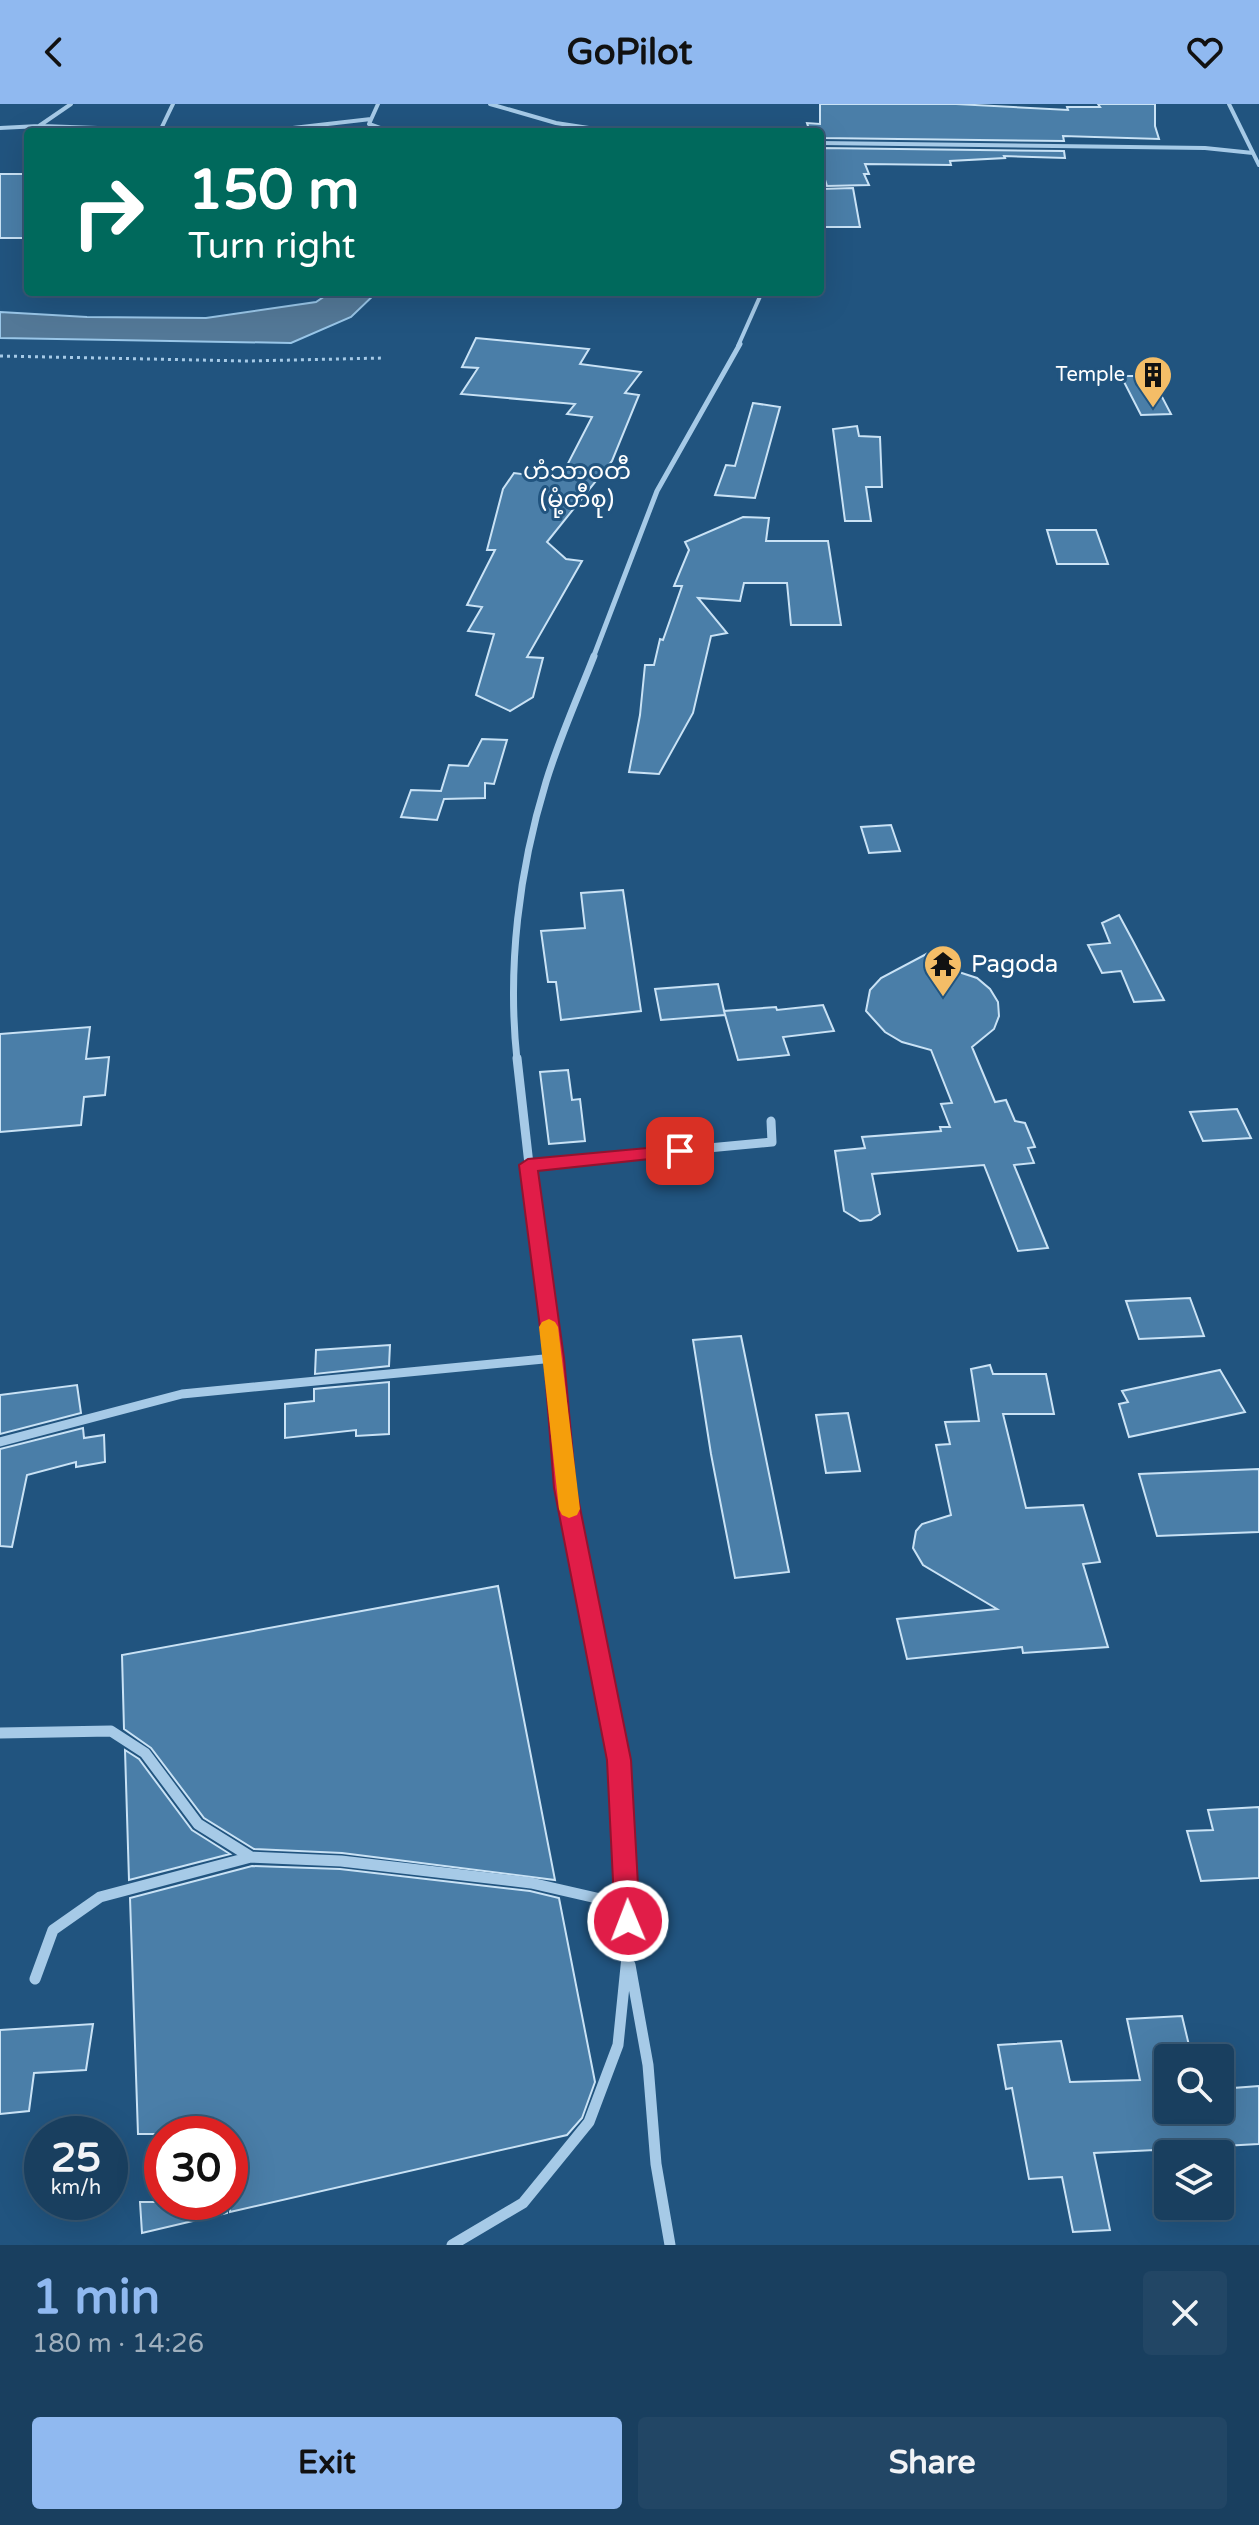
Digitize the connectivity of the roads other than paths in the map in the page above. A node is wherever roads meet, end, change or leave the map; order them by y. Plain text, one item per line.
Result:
1 (71, 104) edge
2 (173, 104) edge
3 (378, 104) edge
4 (490, 104) edge
5 (1229, 104) edge
6 (371, 119) junction
7 (42, 126) junction
8 (0, 128) edge
9 (89, 128) edge
10 (161, 128) edge
11 (293, 128) edge
12 (380, 128) edge
13 (589, 128) edge
14 (824, 143) edge
15 (1253, 153) junction
16 (1259, 165) edge
17 (760, 296) edge
18 (771, 1121) dead end
19 (528, 1165) junction
20 (554, 1358) junction
21 (0, 1442) edge
22 (0, 1733) edge
23 (251, 1857) junction
24 (627, 1905) junction
25 (627, 1952) junction
26 (35, 1979) dead end
27 (452, 2245) edge
28 (670, 2245) edge

1 - 7 street
2 - 10 street
3 - 6 street
4 - 13 street
5 - 15 street
6 - 11 street
6 - 12 street
7 - 8 street
7 - 9 street
14 - 15 street
15 - 16 street
17 - 19 street
18 - 19 street
19 - 20 street
20 - 21 street
20 - 24 street
22 - 23 street
23 - 24 street
23 - 26 street
24 - 25 street
25 - 27 street
25 - 28 street

